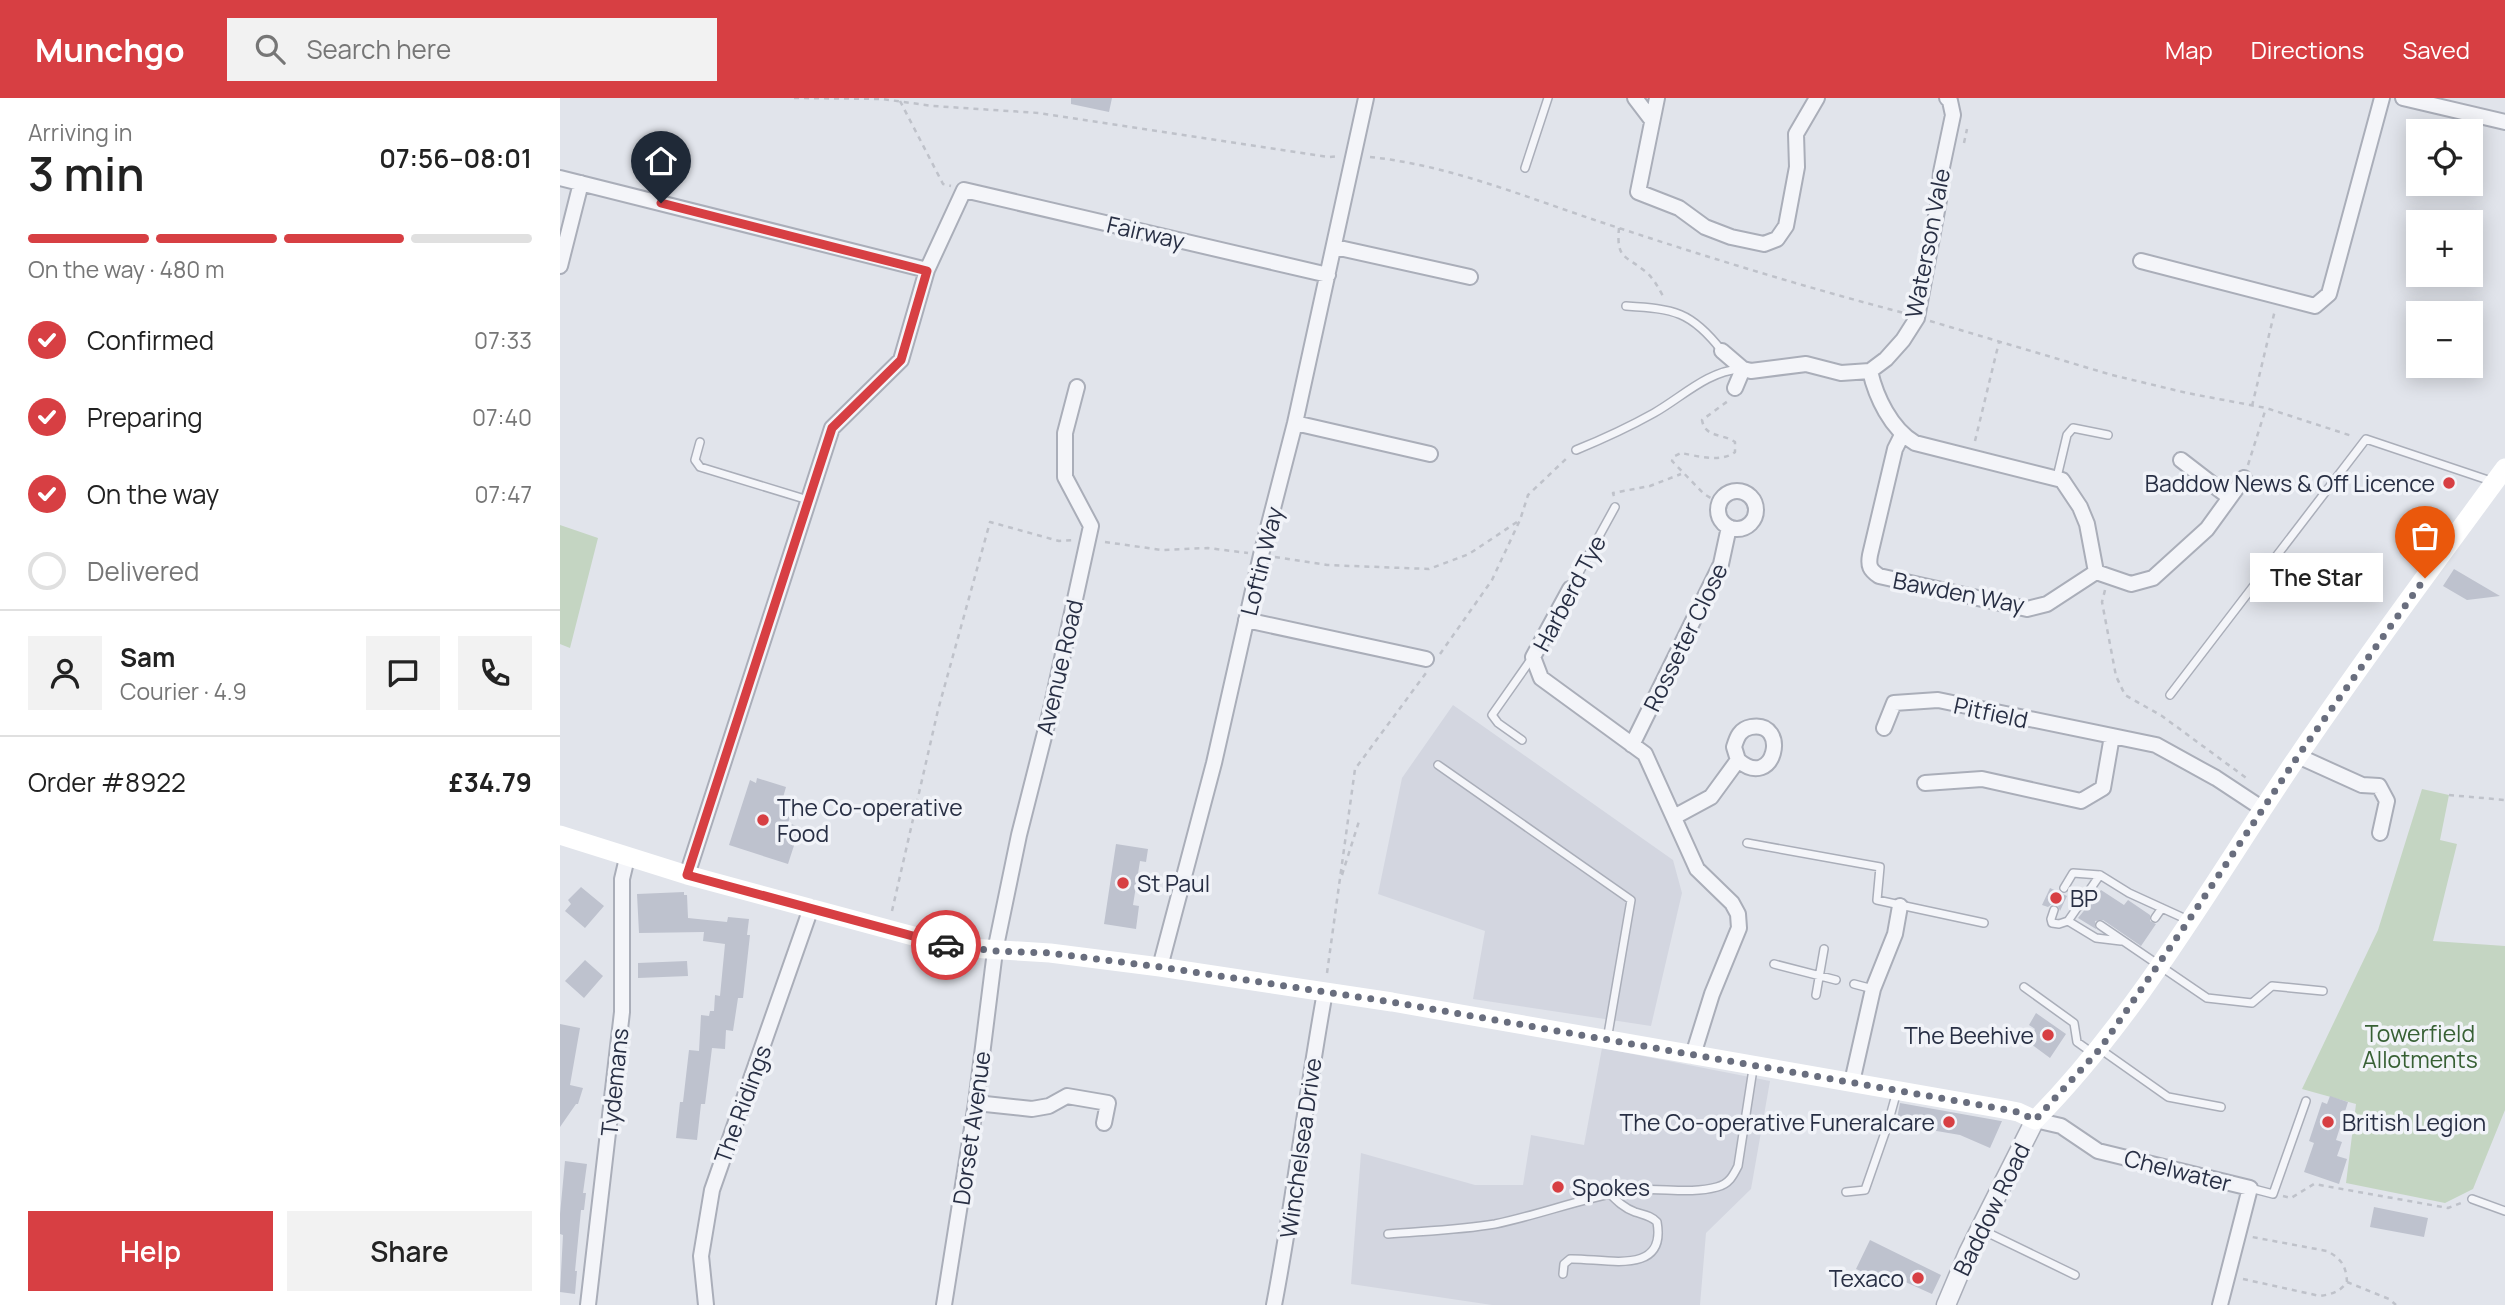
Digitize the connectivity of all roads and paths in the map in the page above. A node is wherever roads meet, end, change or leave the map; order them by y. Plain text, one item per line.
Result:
1 (794, 98) edge
2 (1366, 98) edge
3 (1548, 98) edge
4 (1635, 98) edge
5 (1657, 98) edge
6 (1817, 98) edge
7 (1947, 98) edge
8 (2382, 98) edge
9 (2403, 98) edge
10 (900, 101) junction
11 (1651, 119) junction
12 (2505, 122) edge
13 (1355, 154) junction
14 (1525, 168) dead end
15 (560, 177) edge
16 (581, 183) junction
17 (964, 190) junction
18 (1619, 228) junction
19 (1335, 247) junction
20 (2141, 261) dead end
21 (560, 266) edge
22 (927, 271) junction
23 (1328, 275) junction
24 (1470, 278) dead end
25 (2279, 296) junction
26 (1671, 299) dead end
27 (1626, 306) dead end
28 (1917, 318) junction
29 (1999, 342) junction
30 (1722, 351) joint
31 (1742, 369) junction
32 (1870, 371) junction
33 (1077, 387) dead end
34 (1735, 393) joint
35 (2252, 406) junction
36 (2266, 408) junction
37 (1295, 422) junction
38 (1902, 435) junction
39 (2108, 435) dead end
40 (2366, 439) junction
41 (700, 442) dead end
42 (1576, 450) joint
43 (1430, 454) dead end
44 (1971, 456) junction
45 (2181, 460) dead end
46 (1682, 474) junction
47 (2500, 475) edge
48 (2057, 477) junction
49 (2244, 478) joint
50 (2230, 497) junction
51 (808, 500) junction
52 (1719, 503) junction
53 (1615, 507) joint
54 (1520, 520) junction
55 (1729, 527) junction
56 (1088, 540) junction
57 (1261, 555) junction
58 (2096, 572) junction
59 (1570, 589) joint
60 (1246, 620) junction
61 (1533, 657) junction
62 (1429, 664) junction
63 (2170, 695) dead end
64 (1884, 727) dead end
65 (2112, 736) junction
66 (1522, 740) dead end
67 (1632, 745) junction
68 (2298, 756) junction
69 (1738, 760) dead end
70 (1438, 765) dead end
71 (1925, 782) dead end
72 (2449, 795) dead end
73 (2505, 800) edge
74 (2263, 809) junction
75 (1674, 817) junction
76 (1360, 818) dead end
77 (2379, 833) dead end
78 (560, 835) edge
79 (1747, 842) dead end
80 (627, 858) junction
81 (687, 875) junction
82 (2100, 875) junction
83 (1341, 878) junction
84 (2064, 888) dead end
85 (2149, 902) junction
86 (1900, 906) junction
87 (811, 908) junction
88 (2162, 908) junction
89 (2054, 910) dead end
90 (2143, 911) dead end
91 (2155, 918) dead end
92 (2189, 920) junction
93 (2068, 921) junction
94 (1984, 922) dead end
95 (2100, 925) dead end
96 (888, 929) junction
97 (2123, 939) junction
98 (1824, 948) dead end
99 (995, 951) junction
100 (1773, 964) dead end
101 (2158, 965) junction
102 (1160, 967) junction
103 (1820, 976) junction
104 (1836, 979) dead end
105 (1854, 984) dead end
106 (2024, 987) dead end
107 (1873, 989) junction
108 (2323, 991) dead end
109 (1325, 992) junction
110 (1816, 995) dead end
111 (1607, 1040) junction
112 (2097, 1052) junction
113 (1693, 1055) junction
114 (1754, 1064) junction
115 (1852, 1082) junction
116 (1897, 1090) junction
117 (2306, 1101) dead end
118 (976, 1103) junction
119 (2221, 1107) dead end
120 (2035, 1120) junction
121 (1104, 1123) dead end
122 (2250, 1188) junction
123 (1846, 1192) dead end
124 (1609, 1193) junction
125 (2273, 1194) junction
126 (2472, 1199) joint
127 (2505, 1211) edge
128 (1981, 1229) junction
129 (1388, 1234) dead end
130 (2238, 1234) junction
131 (1563, 1274) dead end
132 (2075, 1275) dead end
133 (2228, 1275) junction
134 (2347, 1282) junction
135 (588, 1305) edge
136 (706, 1305) edge
137 (944, 1305) edge
138 (1274, 1305) edge
139 (1946, 1305) edge
140 (2220, 1305) edge
141 (2396, 1305) edge

1 - 10 path
2 - 13 street, Loftin Way
3 - 14 lane
4 - 11 street
5 - 11 street
6 - 11 street
7 - 28 street, Waterson Vale
8 - 25 street
9 - 12 street
10 - 13 path
10 - 17 path
13 - 18 path
13 - 19 street, Loftin Way
15 - 16 street
16 - 21 street
16 - 22 street
17 - 22 street
17 - 23 street, Fairway
18 - 26 path
18 - 28 path
19 - 23 street, Loftin Way
19 - 24 street
20 - 25 street
22 - 51 street
23 - 37 street, Loftin Way
25 - 35 path
27 - 30 lane
28 - 29 path
28 - 32 street, Waterson Vale
29 - 35 path
29 - 44 path
30 - 31 street
31 - 32 street
31 - 34 street
31 - 42 lane
32 - 38 street
33 - 56 street, Avenue Road
34 - 46 path
35 - 36 path
36 - 40 path
36 - 49 path
37 - 43 street
37 - 57 street, Loftin Way
38 - 44 street
38 - 58 street, Bawden Way
39 - 48 lane
40 - 47 lane
40 - 63 lane
41 - 51 lane
42 - 54 path
44 - 48 street
45 - 50 street
46 - 52 path
46 - 53 path
47 - 68 main road, Baddow Road
48 - 58 street
49 - 50 street
50 - 58 street
51 - 81 street
52 - 55 street
52 - 55 street
53 - 59 lane, Harberd Tye
54 - 57 path
54 - 62 path
55 - 67 street, Rosseter Close
56 - 57 path
56 - 96 path
56 - 99 street, Avenue Road
57 - 60 street, Loftin Way
59 - 61 street, Harberd Tye
60 - 62 street
60 - 102 street, Loftin Way
61 - 66 lane
61 - 67 street, Harberd Tye
62 - 83 path
64 - 65 street, Pitfield
65 - 71 street
65 - 74 street, Pitfield
67 - 75 street, Harberd Tye
68 - 74 main road, Baddow Road
68 - 77 street
69 - 75 street
70 - 111 lane
72 - 73 path
74 - 92 main road, Baddow Road
75 - 113 street, Harberd Tye
76 - 83 path
78 - 80 main road
79 - 86 lane
80 - 81 main road
80 - 135 street, Tydemans
81 - 87 main road
82 - 84 lane
82 - 85 lane
82 - 93 lane
83 - 109 path
85 - 88 lane
85 - 90 lane
86 - 94 lane
86 - 107 street
87 - 96 main road
87 - 136 street, The Ridings
88 - 91 lane
88 - 92 lane
89 - 93 lane
92 - 101 main road, Baddow Road
93 - 97 lane
95 - 97 lane
96 - 99 main road
97 - 101 lane
98 - 103 lane
99 - 102 main road
99 - 118 street, Dorset Avenue
100 - 103 lane
101 - 108 lane
101 - 112 main road, Baddow Road
102 - 109 main road
103 - 104 lane
103 - 110 lane
105 - 107 lane
106 - 112 lane
107 - 115 street
109 - 111 main road
109 - 138 street, Winchelsea Drive
111 - 113 main road
112 - 119 lane
112 - 120 main road, Baddow Road
113 - 114 main road
114 - 115 main road
114 - 124 lane
115 - 116 main road
116 - 120 main road
116 - 123 lane
117 - 125 lane
118 - 121 street
118 - 137 street, Dorset Avenue
120 - 122 street, Chelwater
120 - 128 street, Baddow Road
122 - 125 lane
122 - 130 street, Chelwater
124 - 129 lane
124 - 131 lane
125 - 126 path
126 - 127 lane
128 - 132 lane
128 - 139 street, Baddow Road
130 - 133 street, Chelwater
130 - 134 path
133 - 134 path
133 - 140 street, Chelwater
134 - 141 path

